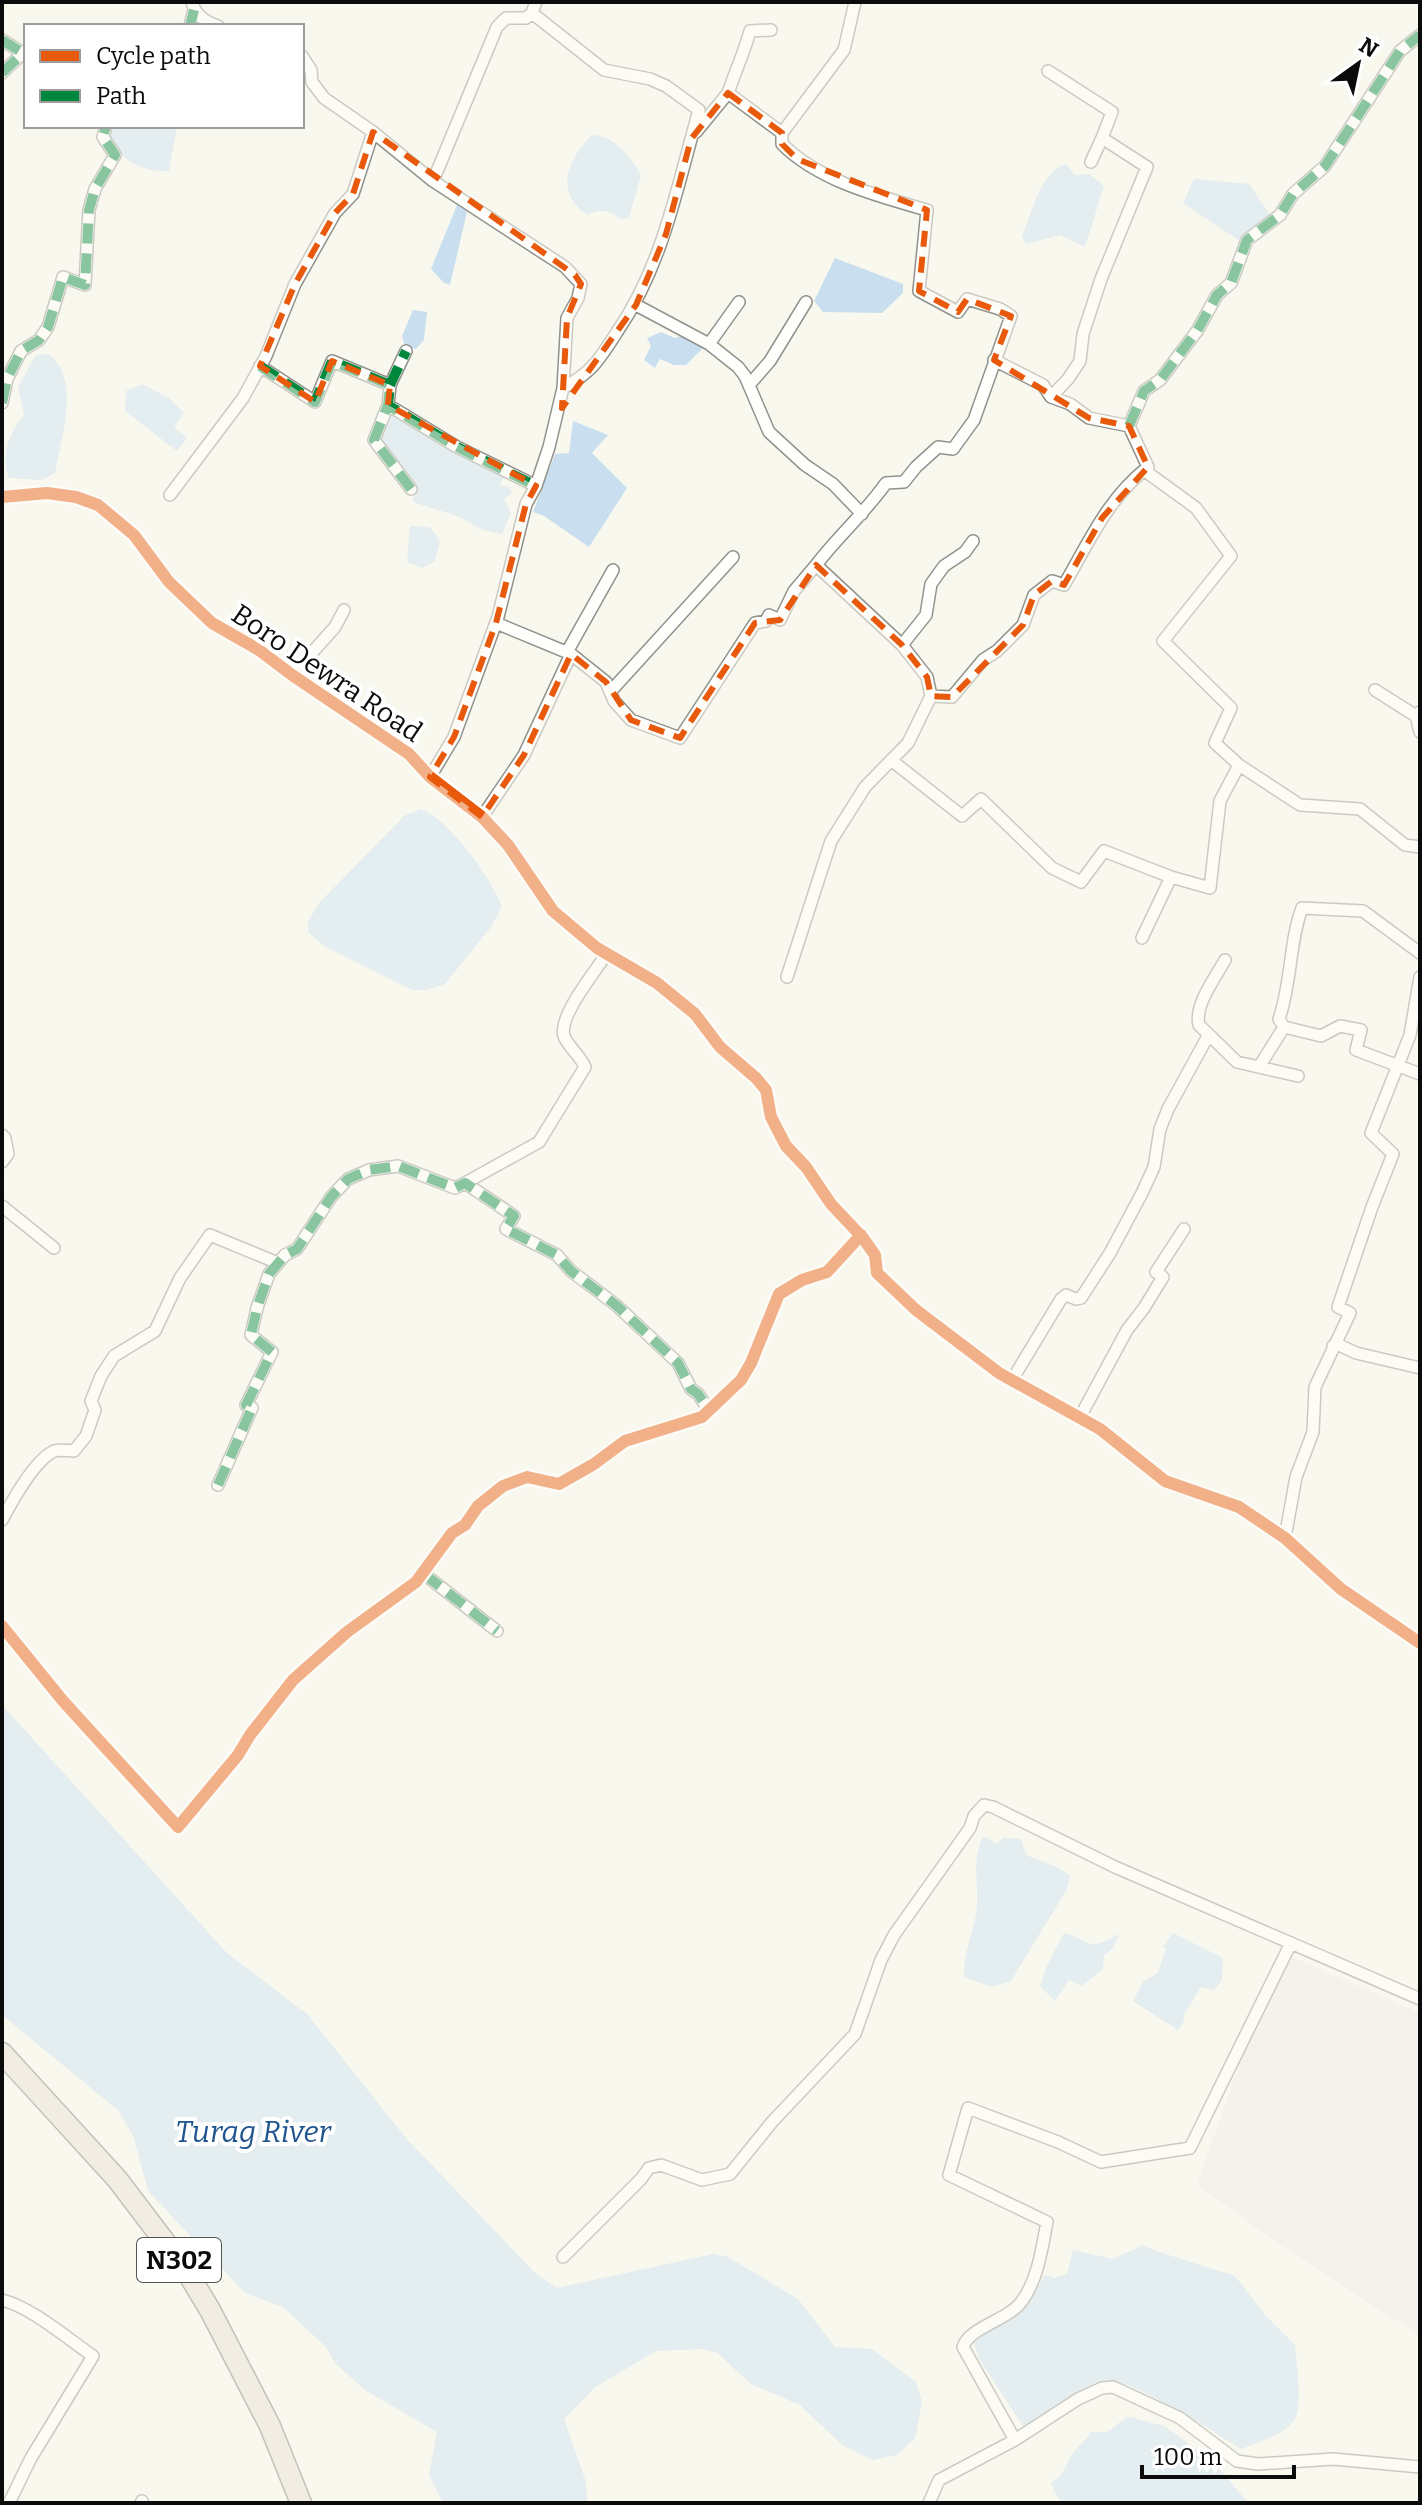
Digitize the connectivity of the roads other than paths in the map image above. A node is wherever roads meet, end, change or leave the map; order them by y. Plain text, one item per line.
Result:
1 (855, 2) edge
2 (193, 6) edge
3 (534, 7) edge
4 (211, 24) edge
5 (771, 30) dead end
6 (1420, 35) edge
7 (2, 40) edge
8 (24, 54) edge
9 (304, 59) edge
10 (1048, 71) dead end
11 (2, 73) edge
12 (728, 93) junction
13 (105, 128) edge
14 (373, 132) junction
15 (782, 133) junction
16 (1102, 138) junction
17 (691, 139) junction
18 (1091, 162) dead end
19 (433, 181) junction
20 (739, 302) dead end
21 (806, 302) dead end
22 (636, 305) junction
23 (709, 344) junction
24 (406, 351) dead end
25 (994, 360) junction
26 (260, 366) junction
27 (390, 385) junction
28 (749, 385) junction
29 (563, 388) junction
30 (1051, 397) junction
31 (2, 403) edge
32 (388, 405) junction
33 (1129, 426) junction
34 (1148, 467) junction
35 (536, 486) junction
36 (411, 489) dead end
37 (170, 495) dead end
38 (2, 497) edge
39 (862, 514) junction
40 (973, 541) dead end
41 (733, 557) dead end
42 (816, 565) junction
43 (613, 570) dead end
44 (344, 610) dead end
45 (496, 623) junction
46 (902, 645) junction
47 (569, 653) junction
48 (292, 675) junction
49 (1375, 690) dead end
50 (610, 692) junction
51 (931, 696) junction
52 (1418, 714) edge
53 (1420, 732) edge
54 (891, 760) junction
55 (1239, 765) junction
56 (430, 777) junction
57 (482, 817) junction
58 (1420, 847) edge
59 (1171, 877) junction
60 (1142, 938) dead end
61 (607, 953) junction
62 (1420, 953) edge
63 (1225, 960) dead end
64 (787, 977) dead end
65 (1420, 979) edge
66 (1284, 1027) junction
67 (1208, 1036) junction
68 (1398, 1066) junction
69 (1259, 1067) junction
70 (1420, 1074) edge
71 (1298, 1076) dead end
72 (2, 1135) edge
73 (2, 1162) edge
74 (465, 1183) junction
75 (2, 1206) edge
76 (1184, 1229) dead end
77 (861, 1235) junction
78 (54, 1248) dead end
79 (278, 1263) junction
80 (1333, 1346) junction
81 (1420, 1368) edge
82 (1012, 1380) junction
83 (709, 1410) junction
84 (1080, 1417) junction
85 (218, 1485) dead end
86 (2, 1520) edge
87 (1285, 1538) junction
88 (424, 1574) junction
89 (2, 1626) edge
90 (497, 1631) dead end
91 (1420, 1643) edge
92 (1291, 1943) junction
93 (1420, 1999) edge
94 (2, 2053) edge
95 (563, 2257) dead end
96 (2, 2300) edge
97 (1015, 2440) junction
98 (1420, 2467) edge
99 (9, 2503) edge
100 (301, 2503) edge
101 (929, 2503) edge

1 - 15 street
2 - 4 street
3 - 17 street
3 - 19 street
5 - 12 street
6 - 33 street
7 - 8 street
8 - 11 street
9 - 14 street
10 - 16 street
12 - 15 street
12 - 17 street
13 - 31 street
14 - 19 street
14 - 26 street
15 - 25 street
16 - 18 street
16 - 30 street
17 - 22 street
19 - 29 street
20 - 23 street
21 - 28 street
22 - 23 street
22 - 29 street
23 - 28 street
24 - 27 street
25 - 30 street
25 - 39 street
26 - 27 street
26 - 37 street
27 - 32 street
28 - 39 street
29 - 35 street
30 - 33 street
32 - 35 street
32 - 36 street
33 - 34 street
34 - 51 street
34 - 55 street
35 - 45 street
38 - 48 street, Boro Dewra Road
39 - 42 street
40 - 46 street
41 - 50 street
42 - 46 street
42 - 50 street
43 - 47 street
44 - 48 street
45 - 47 street
45 - 56 street
46 - 51 street
47 - 50 street
47 - 57 street
48 - 56 street, Boro Dewra Road
49 - 52 street
51 - 54 street
52 - 53 street
54 - 59 street
54 - 64 street
55 - 58 street
55 - 59 street
56 - 57 street, Boro Dewra Road
57 - 61 street, Boro Dewra Road
59 - 60 street
61 - 74 street
61 - 77 street, Boro Dewra Road
62 - 66 street
63 - 67 street
65 - 68 street
66 - 68 street
66 - 69 street
67 - 69 street
67 - 82 street
68 - 70 street
68 - 80 street
69 - 71 street
72 - 73 street
74 - 79 street
74 - 83 street
75 - 78 street
76 - 84 street
77 - 82 street, Boro Dewra Road
77 - 83 street
79 - 85 street
79 - 86 street
80 - 81 street
80 - 87 street
82 - 84 street, Boro Dewra Road
83 - 88 street
84 - 87 street, Boro Dewra Road
87 - 91 street, Boro Dewra Road
88 - 89 street
88 - 90 street
92 - 93 street
92 - 95 street
92 - 97 street
94 - 100 highway, N302
96 - 99 street
97 - 98 street
97 - 101 street

